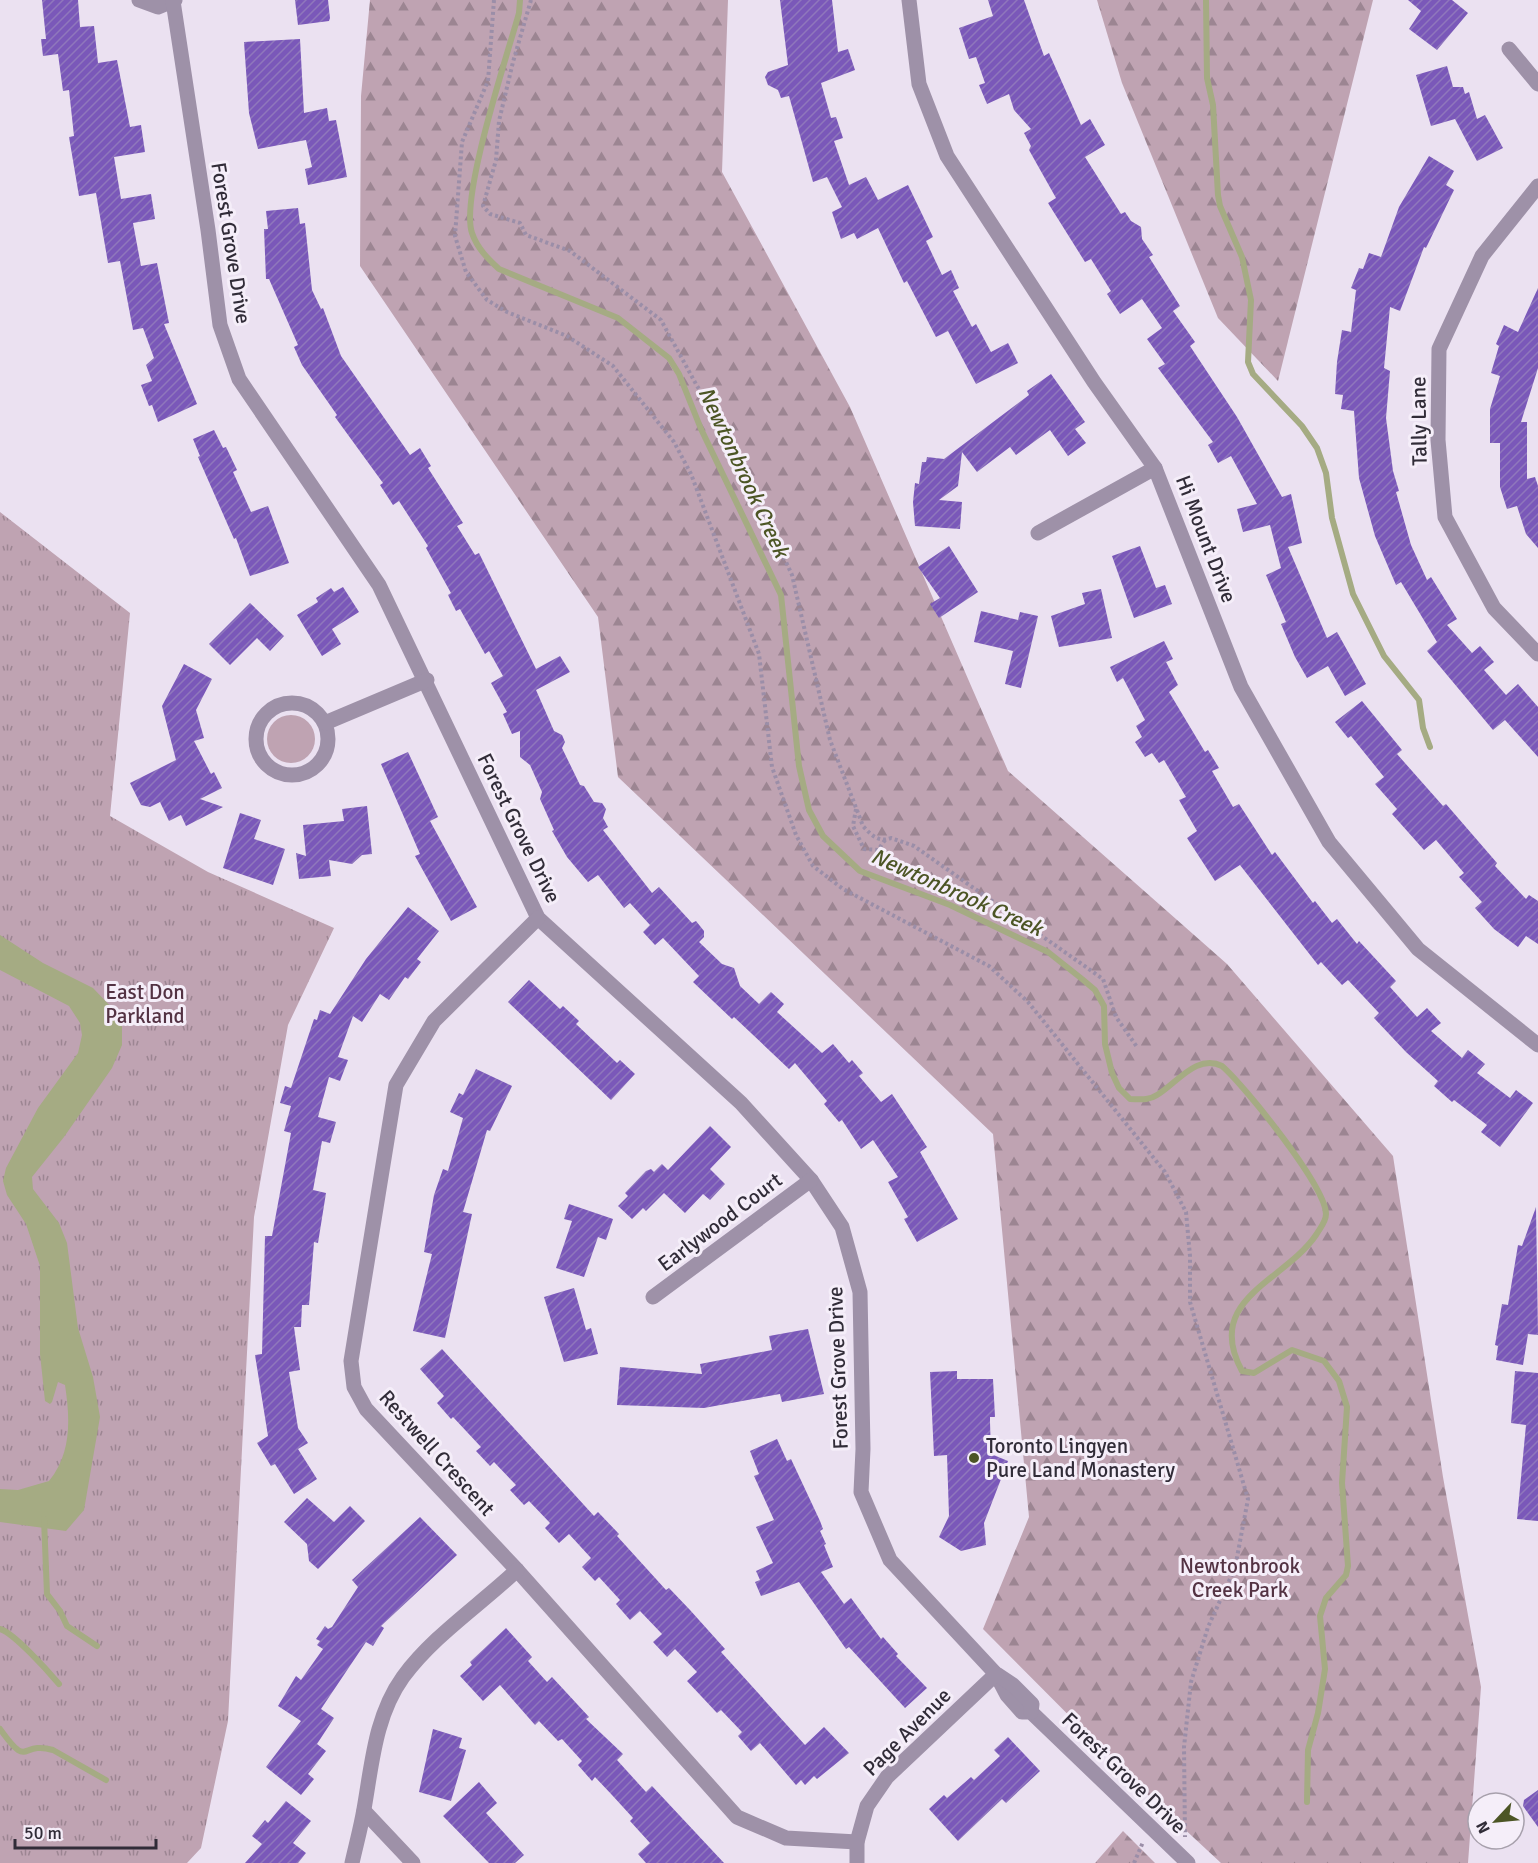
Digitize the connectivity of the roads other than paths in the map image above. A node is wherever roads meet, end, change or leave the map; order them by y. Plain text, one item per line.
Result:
1 (139, 0) edge
2 (909, 0) edge
3 (174, 1) edge
4 (1509, 49) dead end
5 (1538, 84) edge
6 (1538, 186) edge
7 (1155, 468) junction
8 (1038, 533) dead end
9 (1538, 654) edge
10 (427, 680) junction
11 (325, 723) junction
12 (538, 918) junction
13 (1538, 1045) edge
14 (811, 1180) junction
15 (653, 1298) dead end
16 (517, 1570) junction
17 (996, 1674) junction
18 (364, 1811) junction
19 (857, 1842) junction
20 (1186, 1861) edge
21 (352, 1863) edge
22 (413, 1863) edge
23 (857, 1863) edge

1 - 3 street, Forest Grove Drive
2 - 7 street, Hi Mount Drive
3 - 10 street, Forest Grove Drive
4 - 5 street
6 - 9 street, Tally Lane
7 - 8 street
7 - 13 street, Hi Mount Drive
10 - 11 street
10 - 12 street, Forest Grove Drive
11 - 11 street
12 - 14 street, Forest Grove Drive
12 - 16 street, Restwell Crescent
14 - 15 street, Earlywood Court
14 - 17 street, Forest Grove Drive
16 - 18 street
16 - 19 street, Restwell Crescent
17 - 19 street, Page Avenue
17 - 20 street, Forest Grove Drive
18 - 21 street
18 - 22 street
19 - 23 street, Page Avenue

